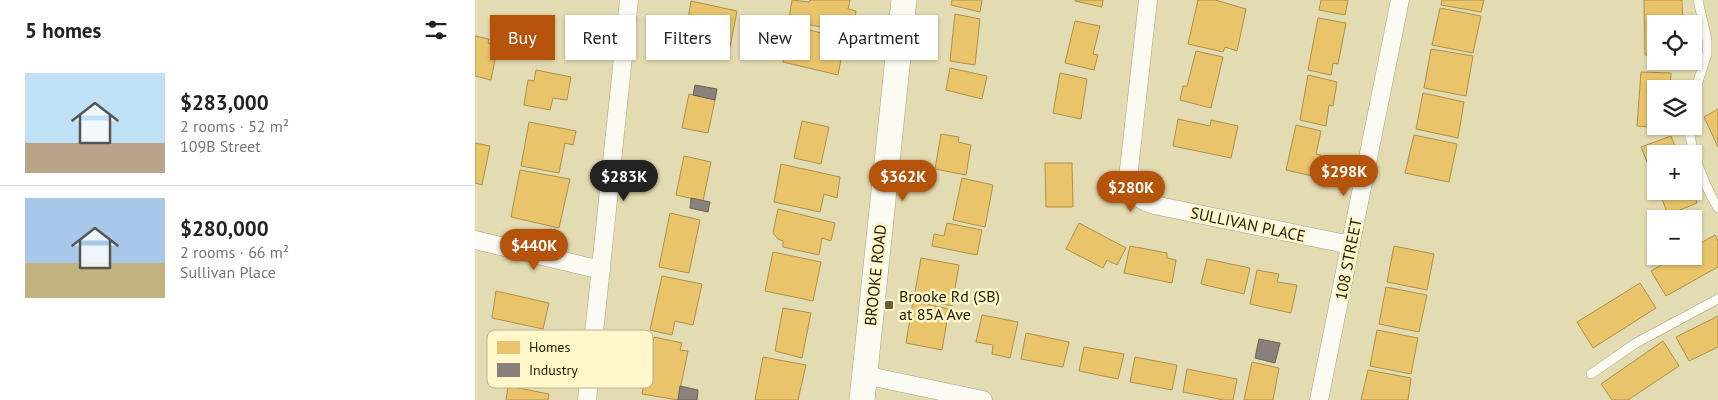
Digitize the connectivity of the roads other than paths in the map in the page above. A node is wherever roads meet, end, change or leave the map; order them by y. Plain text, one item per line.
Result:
1 (627, 0) edge
2 (904, 0) edge
3 (1148, 0) edge
4 (1400, 0) edge
5 (1698, 0) edge
6 (1699, 80) edge
7 (1690, 135) edge
8 (1718, 208) edge
9 (475, 240) edge
10 (1351, 245) junction
11 (601, 270) junction
12 (1718, 299) edge
13 (595, 330) edge
14 (1591, 374) dead end
15 (864, 375) junction
16 (862, 400) edge
17 (983, 400) edge
18 (1319, 400) edge

1 - 11 street
2 - 15 street, BROOKE ROAD
3 - 10 street, SULLIVAN PLACE
4 - 10 street, 108 STREET
5 - 6 lane
7 - 8 lane
9 - 11 street
10 - 18 street, 108 STREET
11 - 13 street
12 - 14 lane
15 - 16 street, BROOKE ROAD
15 - 17 street

